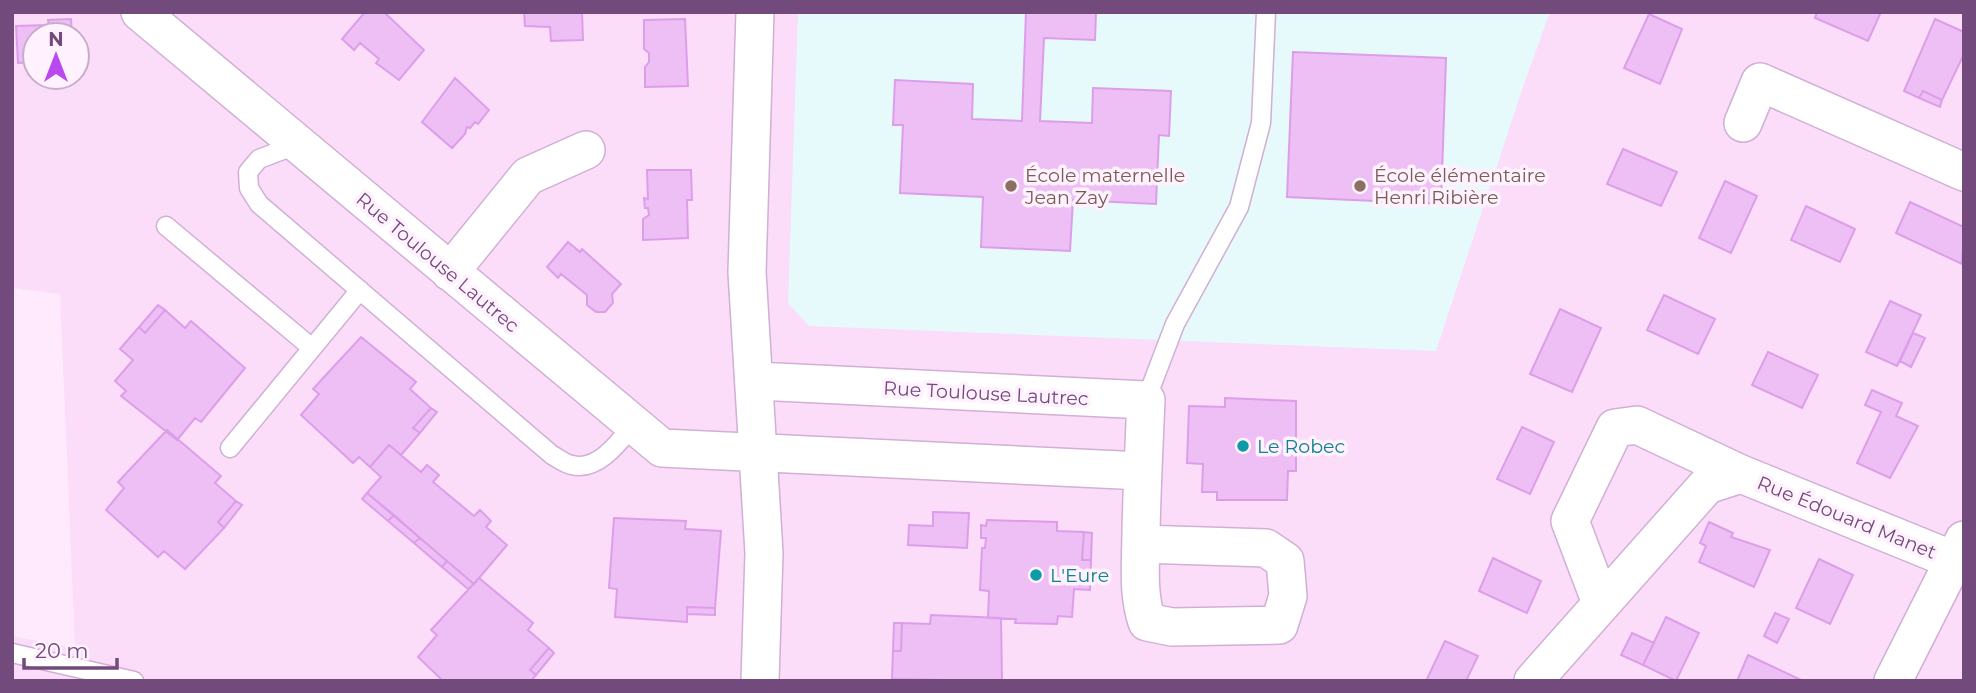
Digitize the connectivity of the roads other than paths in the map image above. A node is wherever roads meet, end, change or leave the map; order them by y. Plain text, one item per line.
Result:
1 (140, 12) edge
2 (755, 12) edge
3 (1266, 12) edge
4 (1743, 123) dead end
5 (296, 145) junction
6 (586, 150) dead end
7 (1964, 172) edge
8 (166, 226) dead end
9 (450, 272) junction
10 (360, 290) junction
11 (313, 348) junction
12 (755, 381) junction
13 (1146, 400) junction
14 (634, 424) junction
15 (230, 447) dead end
16 (760, 452) junction
17 (1142, 471) junction
18 (1741, 474) junction
19 (1141, 544) dead end
20 (1959, 550) edge
21 (1601, 603) junction
22 (12, 653) edge
23 (134, 681) edge
24 (760, 681) edge
25 (1533, 681) edge
26 (1894, 681) edge

1 - 5 street, Rue Toulouse Lautrec
2 - 12 street
3 - 13 lane
4 - 7 street
5 - 9 street, Rue Toulouse Lautrec
5 - 10 lane
6 - 9 street
8 - 11 lane
9 - 14 street, Rue Toulouse Lautrec
10 - 11 lane
10 - 14 lane
11 - 15 lane
12 - 13 street, Rue Toulouse Lautrec
12 - 16 street
13 - 17 street
14 - 16 street, Rue Toulouse Lautrec
16 - 17 street, Rue Toulouse Lautrec
16 - 24 street
17 - 19 street
18 - 20 street, Rue Édouard Manet
18 - 21 street, Rue Édouard Manet
18 - 21 street, Rue Édouard Manet
20 - 26 street
21 - 25 street, Rue Édouard Manet
22 - 23 lane

